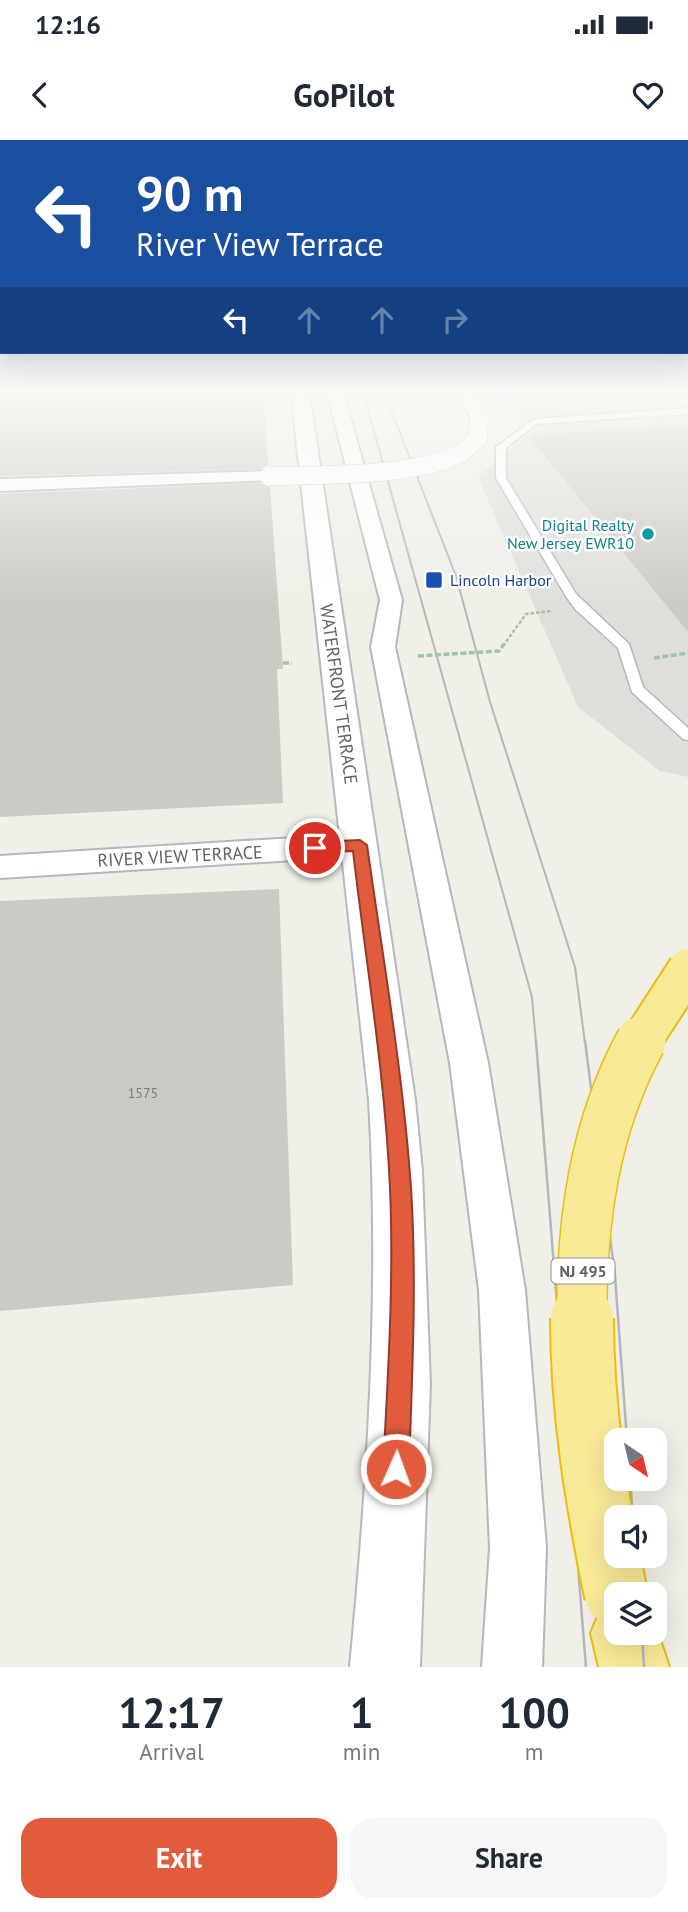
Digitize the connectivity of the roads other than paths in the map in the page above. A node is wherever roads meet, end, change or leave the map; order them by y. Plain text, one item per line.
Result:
1 (309, 463) edge
2 (354, 463) edge
3 (430, 463) edge
4 (501, 463) edge
5 (0, 485) edge
6 (688, 736) edge
7 (360, 845) junction
8 (0, 867) edge
9 (688, 968) edge
10 (613, 1582) edge
11 (628, 1645) edge
12 (384, 1667) edge
13 (512, 1667) edge
14 (634, 1667) edge

1 - 7 street, WATERFRONT TERRACE
2 - 13 street
3 - 5 street, bridge
4 - 6 lane
7 - 8 street, RIVER VIEW TERRACE
7 - 12 street, WATERFRONT TERRACE
9 - 10 highway, NJ 495, bridge
11 - 14 highway

